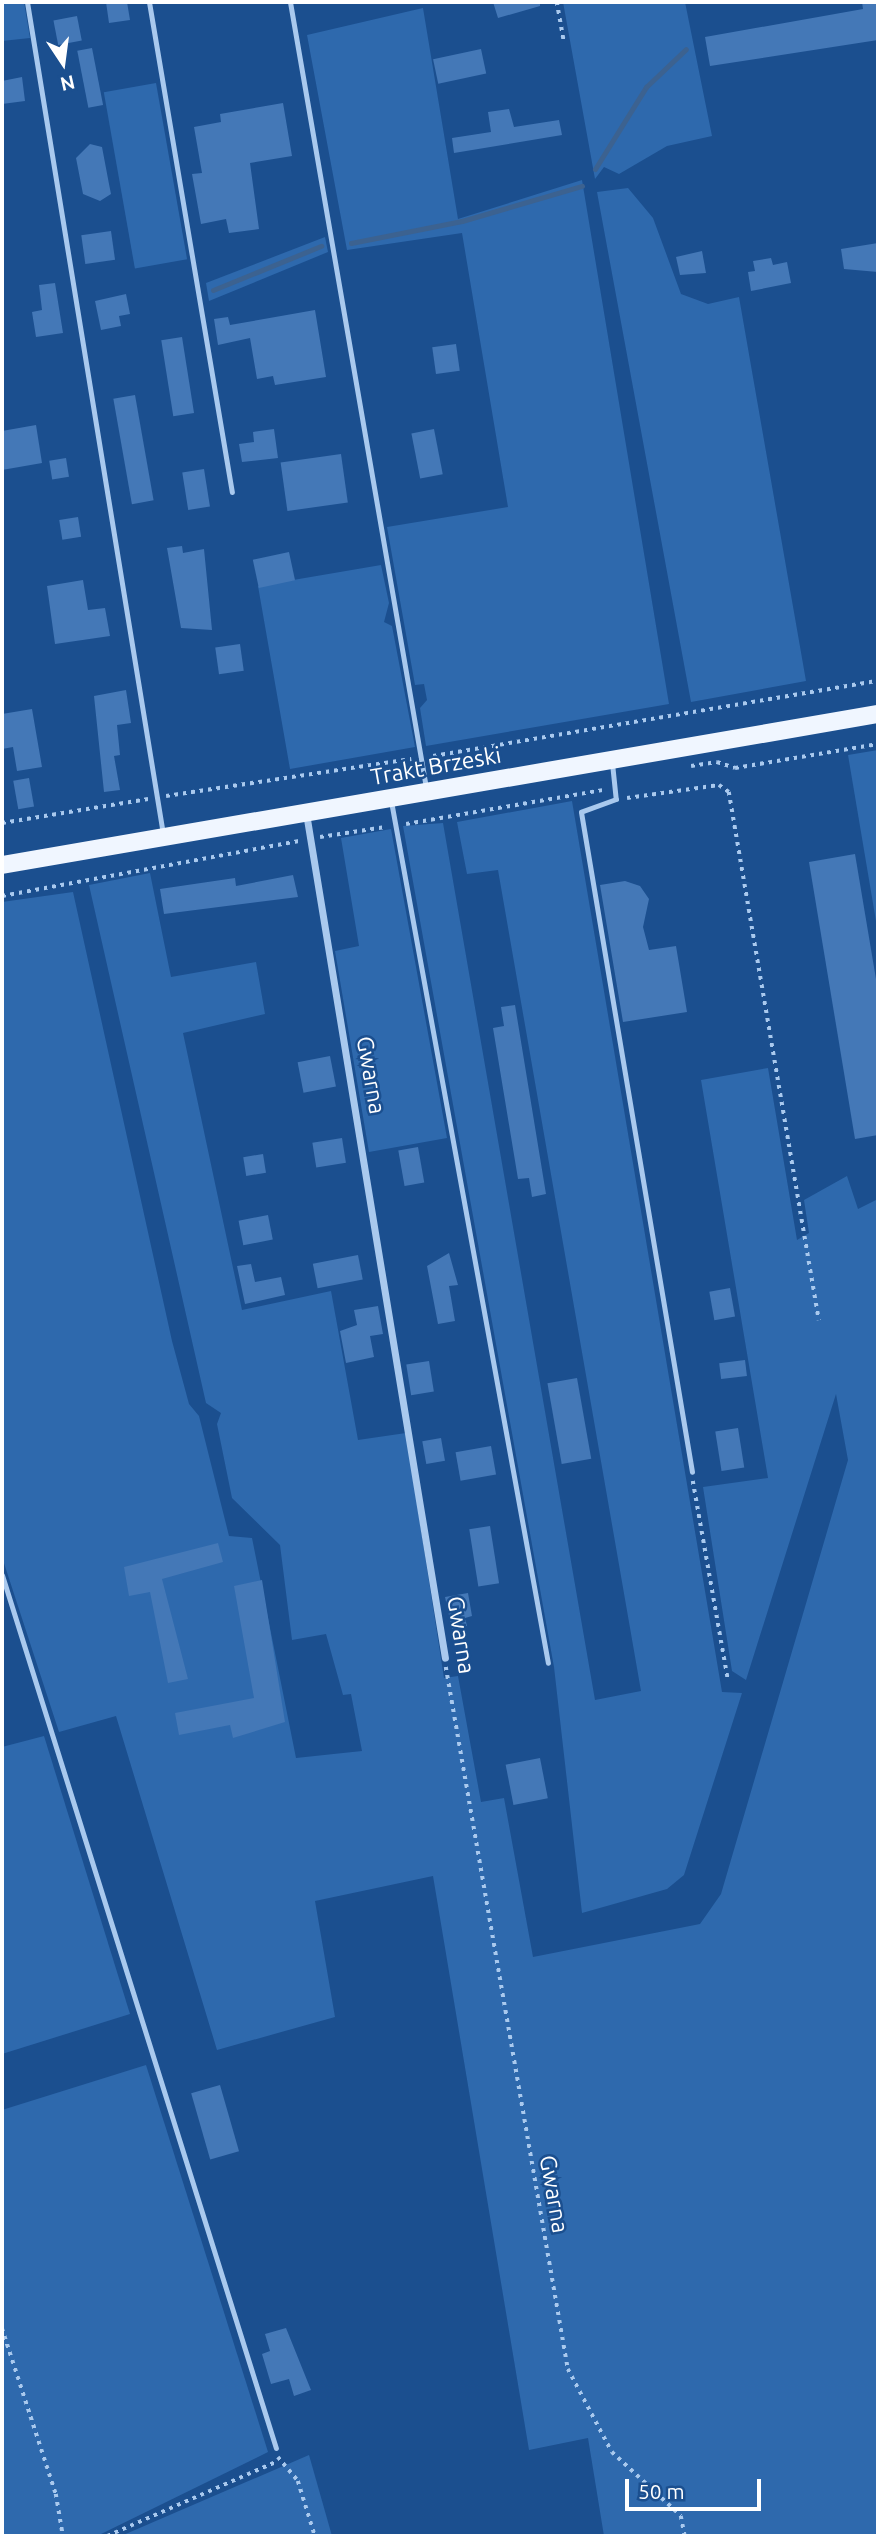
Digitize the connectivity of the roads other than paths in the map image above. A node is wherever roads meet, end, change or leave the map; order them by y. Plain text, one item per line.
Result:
1 (27, 2) edge
2 (149, 2) edge
3 (290, 2) edge
4 (232, 492) dead end
5 (878, 714) edge
6 (612, 761) junction
7 (426, 792) junction
8 (390, 798) junction
9 (306, 813) junction
10 (164, 837) junction
11 (2, 864) edge
12 (692, 1472) road end
13 (2, 1575) edge
14 (445, 1658) road end
15 (548, 1663) dead end
16 (276, 2448) dead end

1 - 10 lane
2 - 4 lane
3 - 7 lane
5 - 6 main road, Trakt Brzeski
6 - 7 main road, Trakt Brzeski
6 - 12 lane
7 - 8 main road, Trakt Brzeski
8 - 9 main road, Trakt Brzeski
8 - 15 lane
9 - 10 main road, Trakt Brzeski
9 - 14 street, Gwarna
10 - 11 main road, Trakt Brzeski
13 - 16 lane

